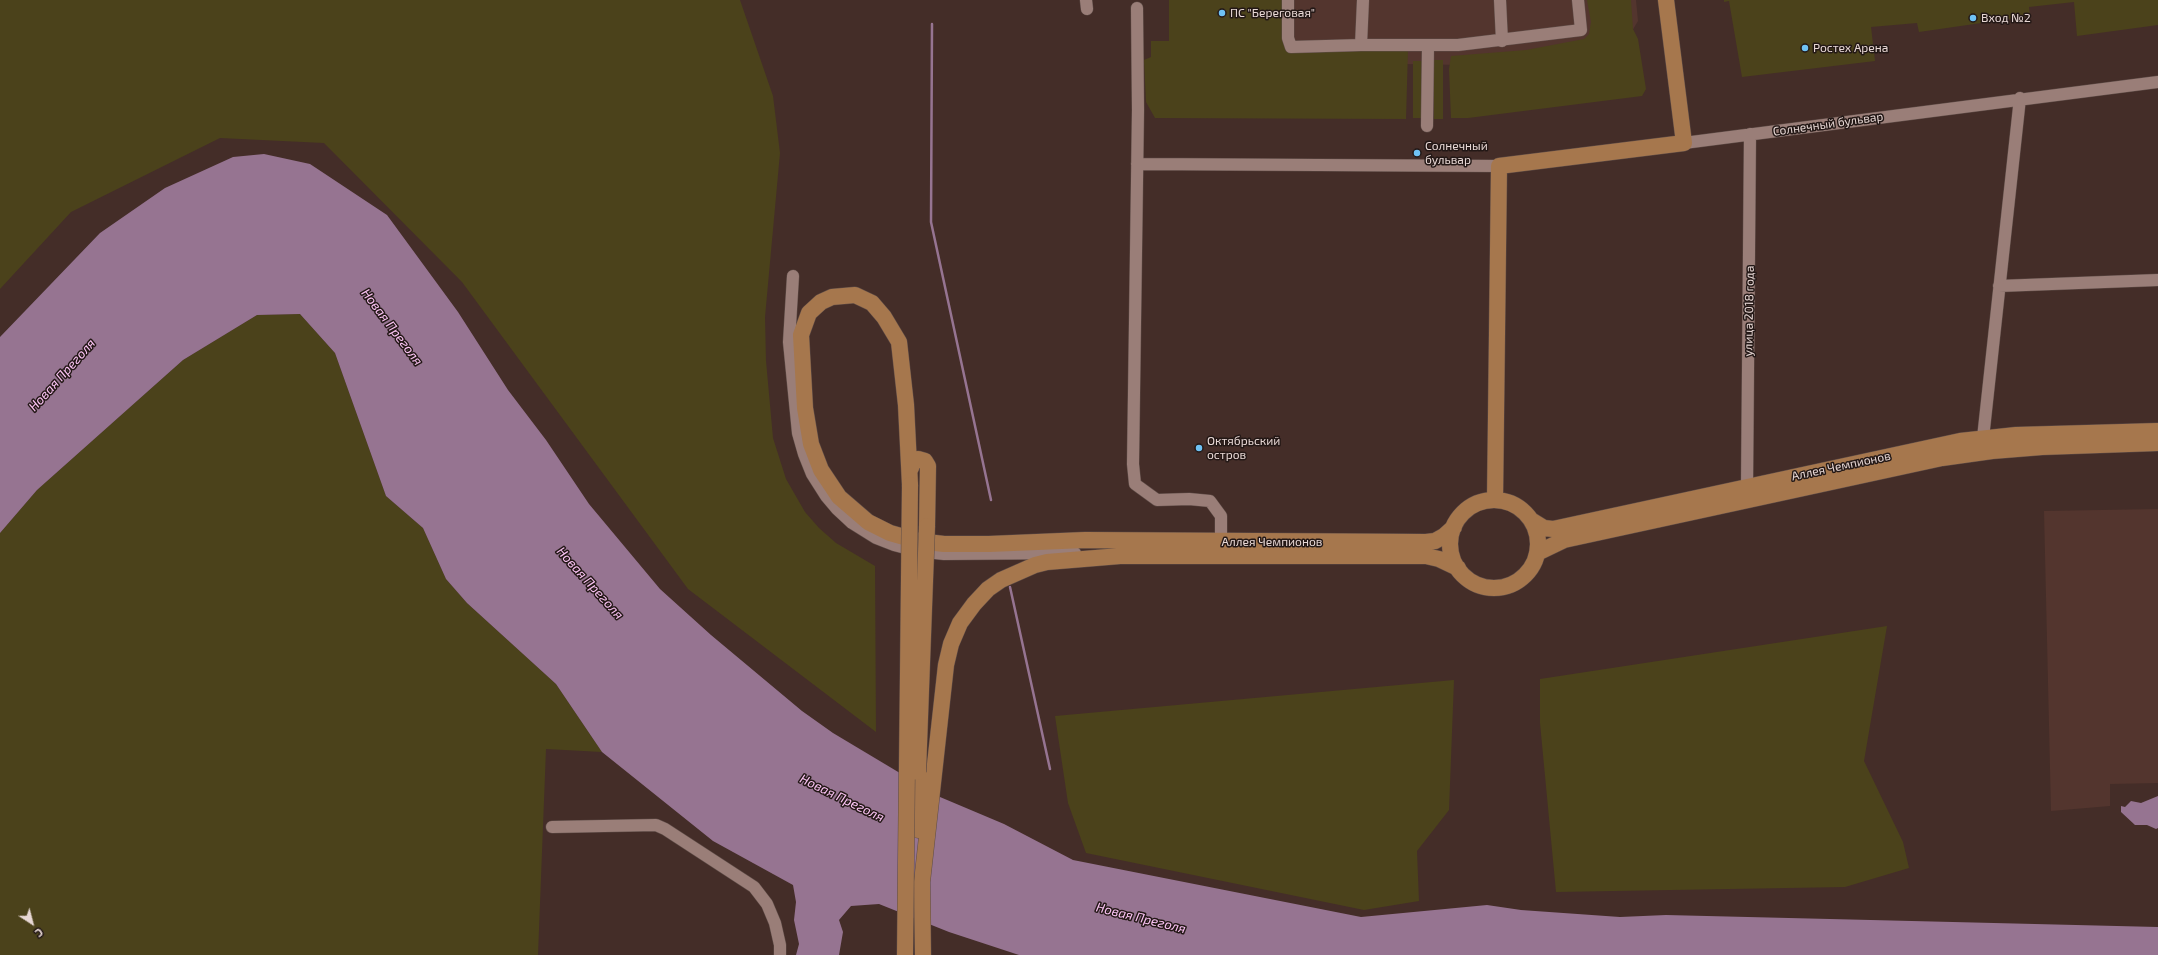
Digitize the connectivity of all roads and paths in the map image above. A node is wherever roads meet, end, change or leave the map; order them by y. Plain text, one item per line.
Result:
1 (1288, 0) edge
2 (1363, 0) edge
3 (1500, 0) edge
4 (1578, 0) edge
5 (1666, 0) edge
6 (1136, 8) dead end
7 (1502, 41) junction
8 (1361, 45) junction
9 (1428, 45) junction
10 (2158, 82) edge
11 (2020, 98) junction
12 (1427, 126) dead end
13 (1750, 134) junction
14 (1684, 143) junction
15 (1137, 164) junction
16 (1499, 166) junction
17 (793, 276) dead end
18 (2158, 280) edge
19 (1999, 286) junction
20 (2158, 431) edge
21 (1983, 438) junction
22 (2158, 443) edge
23 (911, 468) junction
24 (1747, 487) junction
25 (1495, 500) junction
26 (1531, 520) junction
27 (1454, 527) junction
28 (1221, 542) junction
29 (1537, 553) junction
30 (1120, 556) junction
31 (1458, 568) junction
32 (552, 827) dead end
33 (922, 882) junction
34 (780, 955) edge
35 (905, 955) edge
36 (923, 955) edge

1 - 8 street
2 - 8 street
3 - 7 street
4 - 7 street
5 - 14 main road
6 - 15 street
7 - 9 street
8 - 9 street
9 - 12 street
10 - 11 street, Солнечный бульвар
11 - 13 street, Солнечный бульвар
11 - 19 street
13 - 14 street, Солнечный бульвар
13 - 24 street, улица 2018 года
14 - 16 main road, Солнечный бульвар
15 - 16 street, Солнечный бульвар
15 - 28 street
16 - 25 main road
17 - 30 street
18 - 19 street
19 - 21 street
20 - 21 main road, Аллея Чемпионов
21 - 24 main road, Аллея Чемпионов
22 - 29 main road, Аллея Чемпионов
23 - 28 main road, Аллея Чемпионов
23 - 33 main road, bridge
23 - 35 main road, Аллея Чемпионов, bridge
24 - 26 main road, Аллея Чемпионов
25 - 26 main road, Аллея Чемпионов
25 - 27 main road, Аллея Чемпионов
26 - 29 main road, Аллея Чемпионов
27 - 28 main road, Аллея Чемпионов
27 - 31 main road, Аллея Чемпионов
29 - 31 main road, Аллея Чемпионов
30 - 31 main road, Аллея Чемпионов
30 - 33 main road, Аллея Чемпионов
32 - 34 street
33 - 36 main road

